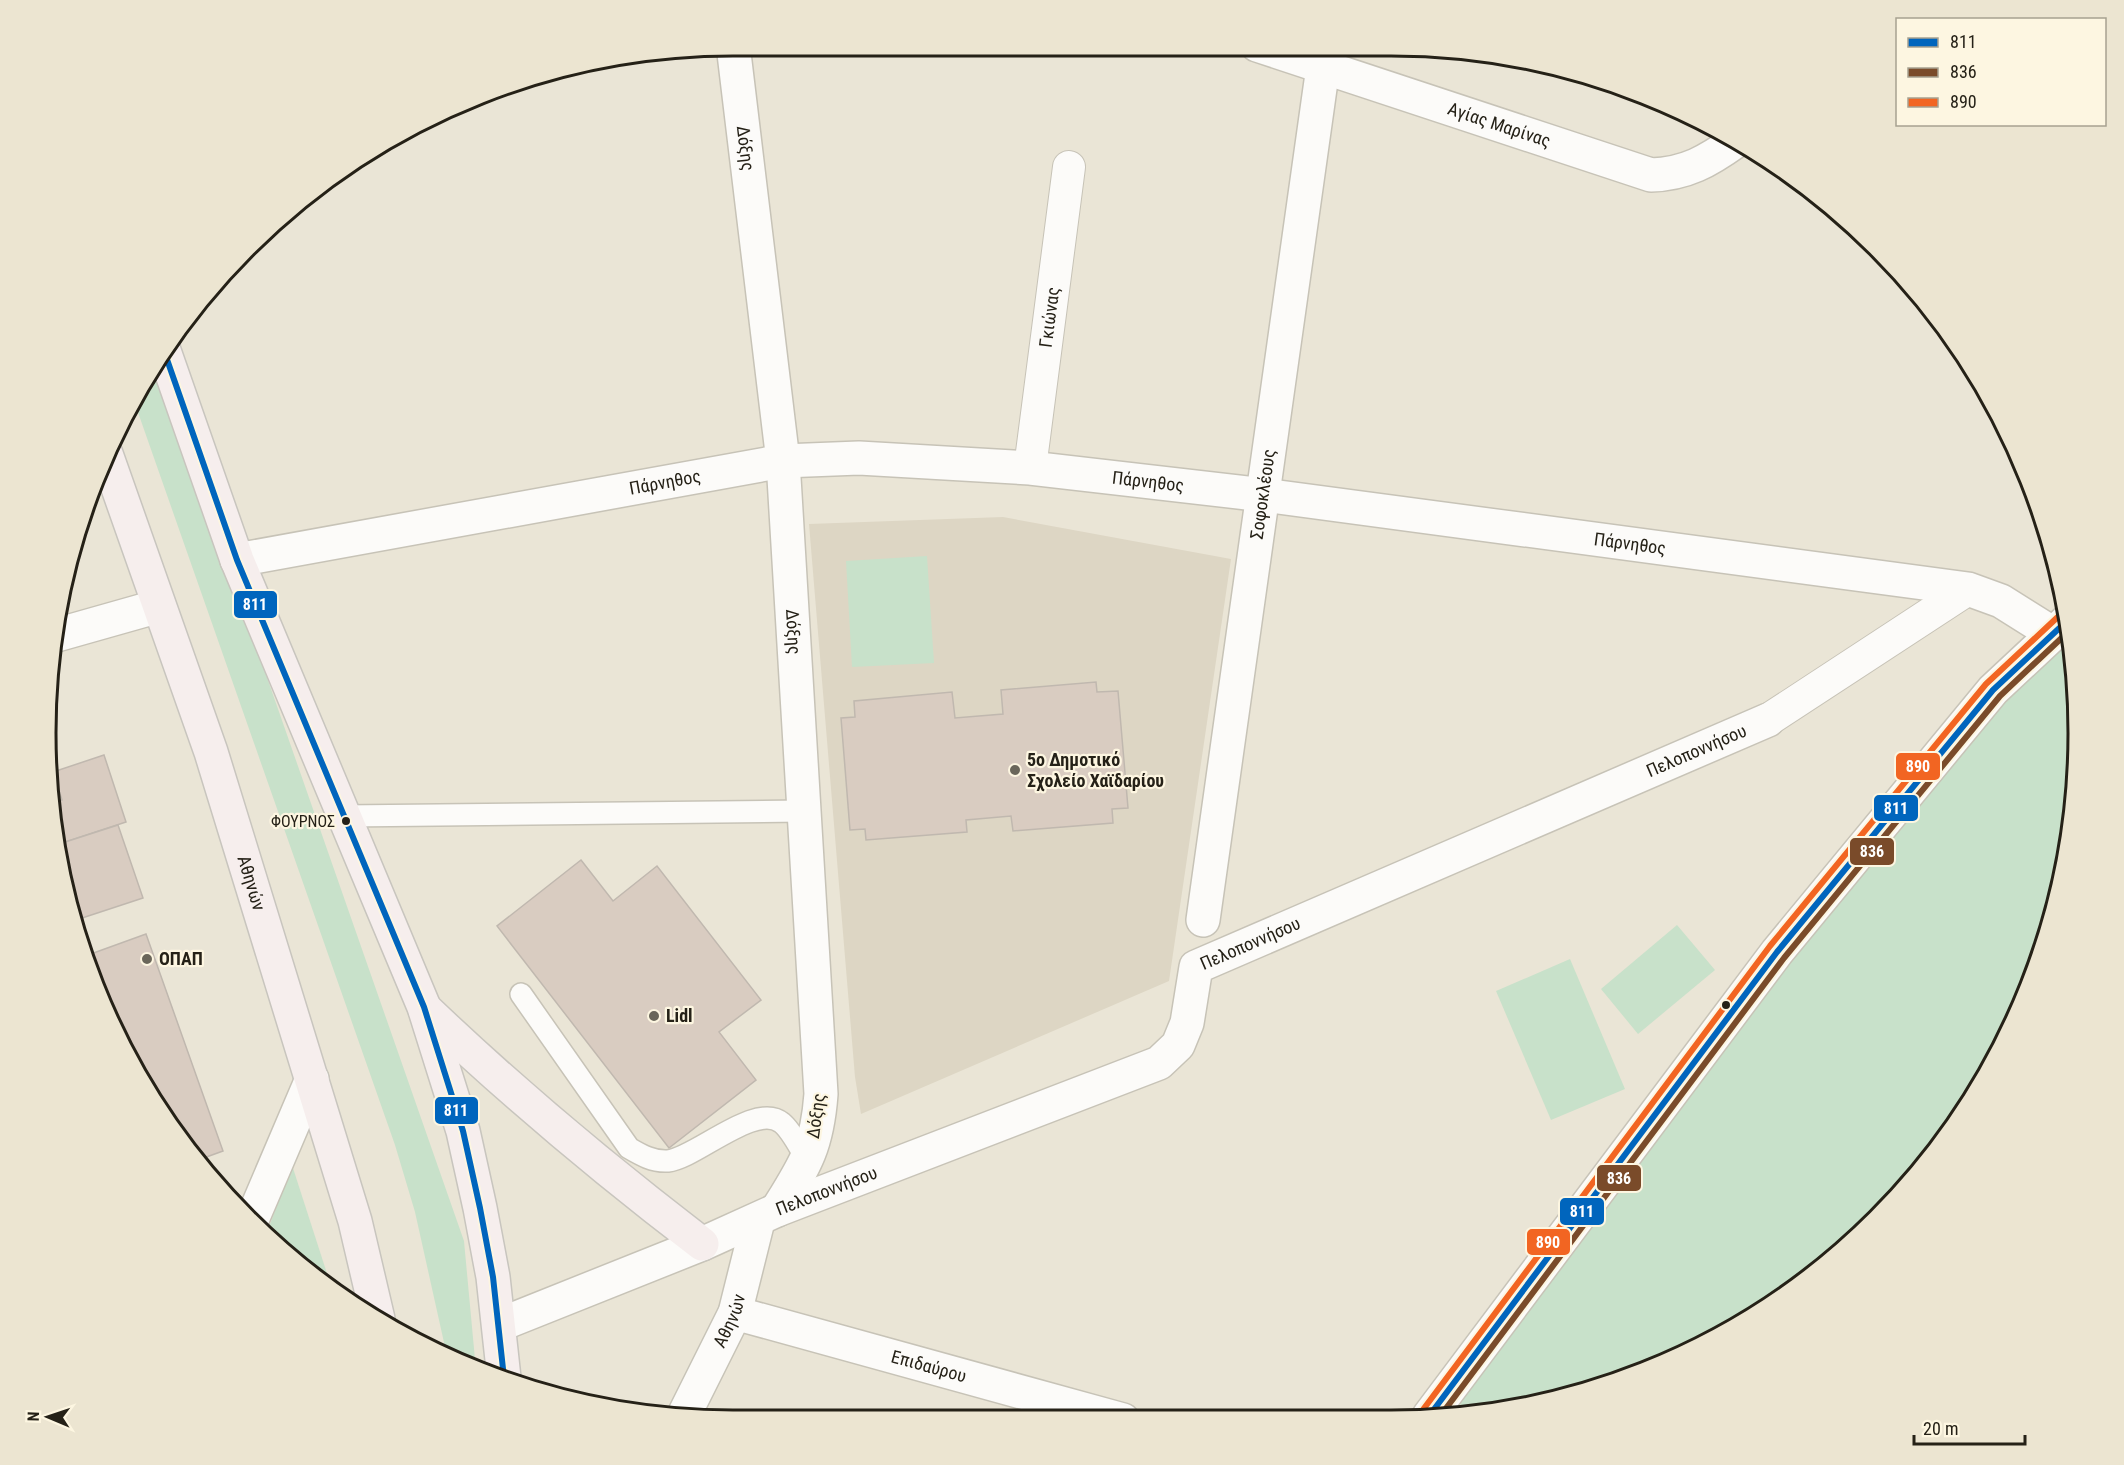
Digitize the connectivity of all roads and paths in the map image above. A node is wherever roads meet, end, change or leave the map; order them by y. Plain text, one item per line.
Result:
1 (734, 56) edge
2 (1290, 56) edge
3 (1323, 67) junction
4 (1729, 146) edge
5 (1069, 167) dead end
6 (167, 360) edge
7 (783, 461) junction
8 (110, 466) edge
9 (1030, 468) junction
10 (1264, 495) junction
11 (237, 560) junction
12 (1968, 589) junction
13 (159, 606) junction
14 (2060, 626) edge
15 (63, 633) edge
16 (1768, 720) joint
17 (804, 811) junction
18 (344, 816) junction
19 (1203, 920) dead end
20 (521, 994) dead end
21 (424, 1007) junction
22 (312, 1079) junction
23 (808, 1161) junction
24 (255, 1212) edge
25 (768, 1216) junction
26 (702, 1244) junction
27 (373, 1306) edge
28 (735, 1313) junction
29 (499, 1325) junction
30 (503, 1370) edge
31 (688, 1408) edge
32 (1435, 1408) edge
33 (1087, 1410) edge

1 - 7 street, Δόξης
2 - 3 street, Αγίας Μαρίνας
3 - 4 street, Αγίας Μαρίνας
3 - 10 street, Σοφοκλέους
5 - 9 street, Γκιώνας
6 - 11 highway
7 - 9 street, Πάρνηθος
7 - 11 street, Πάρνηθος
7 - 17 street, Δόξης
8 - 13 highway, Αθηνών
9 - 10 street, Πάρνηθος
10 - 12 street, Πάρνηθος
10 - 19 street, Σοφοκλέους
11 - 18 highway
12 - 14 street, Πάρνηθος
12 - 16 street, Πελοποννήσου
13 - 15 street
13 - 22 highway, Αθηνών
14 - 32 street
16 - 25 street, Πελοποννήσου
17 - 18 lane
17 - 23 street, Δόξης
18 - 21 highway
20 - 23 lane
21 - 26 highway
21 - 29 highway
22 - 24 street
22 - 27 highway, Αθηνών
23 - 25 street, Δόξης
25 - 26 street, Πελοποννήσου
25 - 28 street, Αθηνών
26 - 29 street, Πελοποννήσου
28 - 31 street, Αθηνών
28 - 33 street, Επιδαύρου
29 - 30 highway

